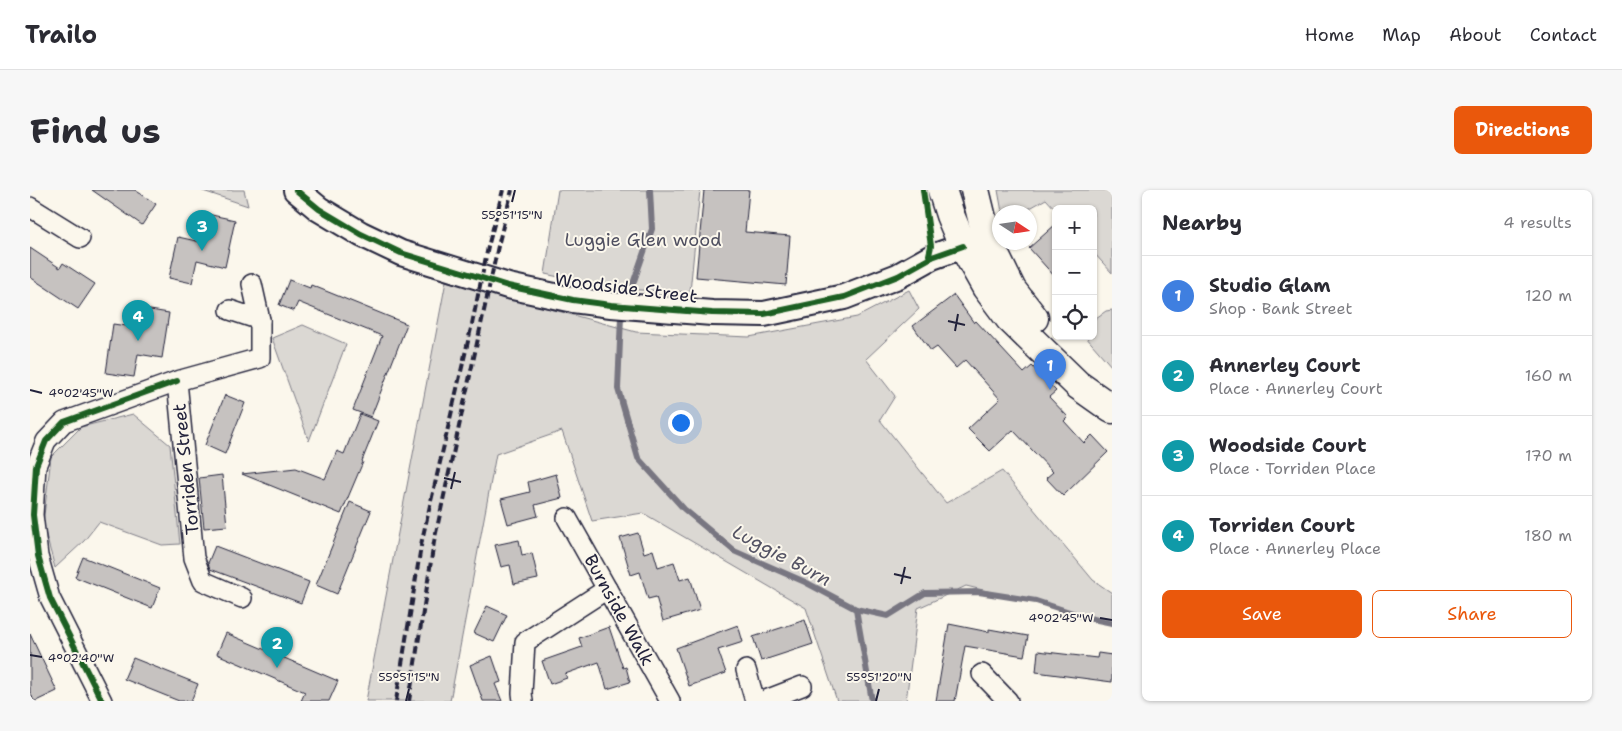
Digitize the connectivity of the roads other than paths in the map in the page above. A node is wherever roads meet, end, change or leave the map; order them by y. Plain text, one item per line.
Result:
1 (296, 190) edge
2 (942, 190) edge
3 (975, 190) edge
4 (30, 207) edge
5 (80, 238) dead end
6 (975, 243) junction
7 (252, 284) dead end
8 (230, 310) dead end
9 (260, 320) junction
10 (177, 381) junction
11 (1112, 408) edge
12 (568, 518) dead end
13 (34, 558) edge
14 (607, 589) junction
15 (242, 598) dead end
16 (746, 670) dead end
17 (982, 674) dead end
18 (802, 686) dead end
19 (102, 701) edge
20 (523, 701) edge
21 (670, 701) edge
22 (756, 701) edge
23 (763, 701) edge
24 (1008, 701) edge

1 - 6 street, Woodside Street
2 - 6 main road
3 - 6 main road
4 - 5 street
6 - 11 main road
7 - 9 street
8 - 9 street
9 - 10 street, Torriden Street
10 - 13 street
10 - 15 street, Torriden Street
12 - 14 street, Burnside Walk
13 - 19 street
14 - 20 street
14 - 21 street, Burnside Walk
16 - 22 street
17 - 24 street
18 - 23 street

